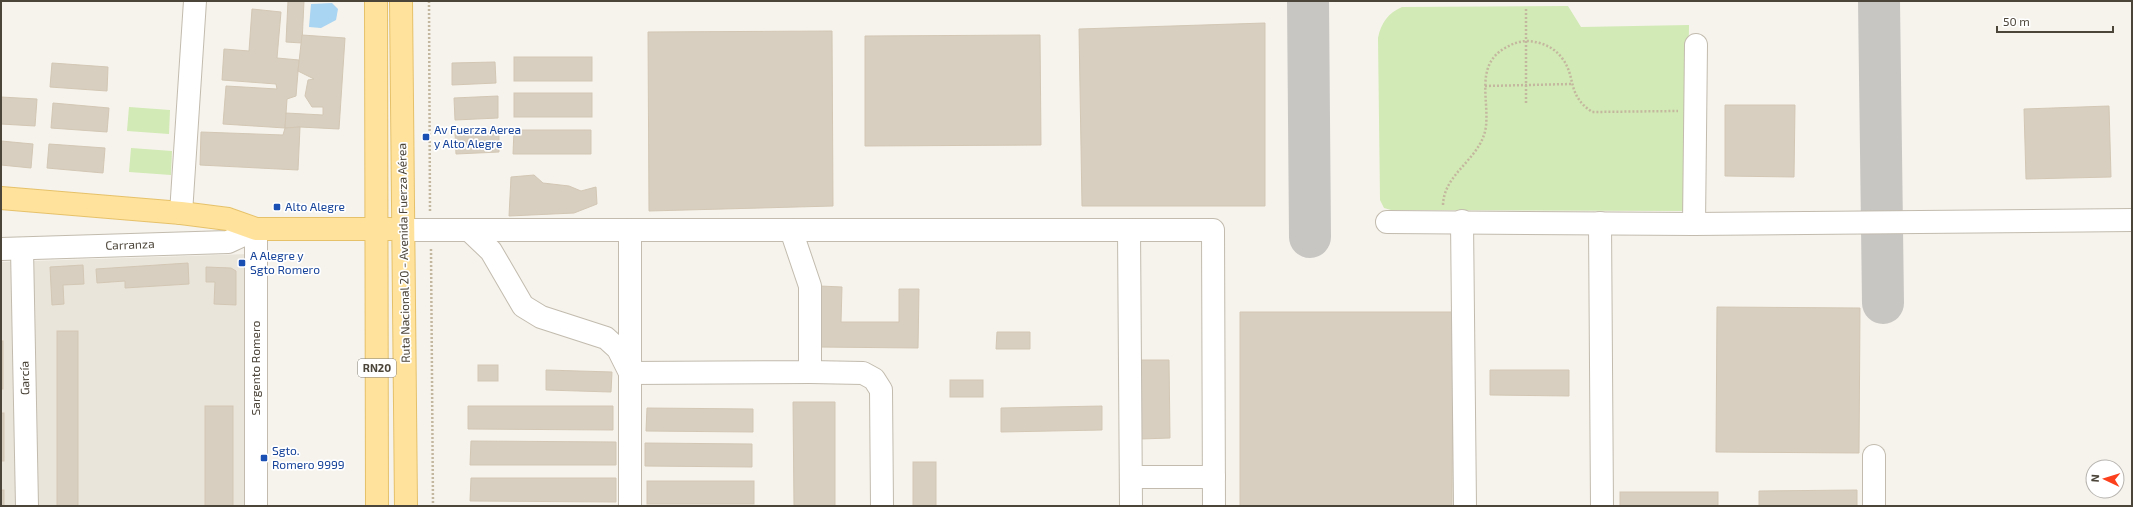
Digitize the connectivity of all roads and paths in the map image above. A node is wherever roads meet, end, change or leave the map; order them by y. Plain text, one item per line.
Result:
1 (195, 1) edge
2 (376, 1) edge
3 (401, 1) edge
4 (429, 1) edge
5 (1526, 9) dead end
6 (1526, 41) junction
7 (1696, 45) dead end
8 (1571, 84) junction
9 (1526, 85) junction
10 (1484, 86) junction
11 (1526, 104) dead end
12 (1695, 111) junction
13 (1, 198) edge
14 (181, 213) junction
15 (2132, 220) edge
16 (1453, 221) junction
17 (1387, 222) dead end
18 (1600, 223) junction
19 (1694, 224) junction
20 (256, 229) junction
21 (376, 229) junction
22 (404, 230) junction
23 (430, 230) junction
24 (469, 230) junction
25 (630, 230) junction
26 (791, 230) junction
27 (1129, 230) junction
28 (22, 249) junction
29 (1, 250) edge
30 (630, 372) junction
31 (810, 372) junction
32 (1874, 456) dead end
33 (1131, 477) junction
34 (1214, 477) junction
35 (26, 506) edge
36 (256, 506) edge
37 (377, 506) edge
38 (406, 506) edge
39 (433, 506) edge
40 (630, 506) edge
41 (882, 506) edge
42 (1131, 506) edge
43 (1214, 506) edge
44 (1465, 506) edge
45 (1602, 506) edge
46 (1874, 506) edge

1 - 14 street
2 - 21 main road, RN20
3 - 22 main road, Ruta Nacional 20 - Avenida Fuerza Aérea / RN20
4 - 23 path
5 - 6 path
6 - 8 path
6 - 9 path
6 - 10 path
7 - 12 street
8 - 9 path
8 - 12 path
9 - 10 path
9 - 11 path
10 - 16 path
12 - 19 street
13 - 14 main road
14 - 20 main road
15 - 19 street
16 - 17 street
16 - 18 street
16 - 44 street
18 - 19 street
18 - 45 street
20 - 21 main road
20 - 28 street, Carranza
20 - 36 street, Sargento Romero
21 - 22 main road
21 - 37 main road, RN20
22 - 23 street
22 - 38 main road, Ruta Nacional 20 - Avenida Fuerza Aérea / RN20
23 - 24 street
23 - 39 path
24 - 25 street
24 - 30 street
25 - 26 street
25 - 30 street
26 - 27 street
26 - 31 street
27 - 33 street
27 - 34 street
28 - 29 street, Carranza
28 - 35 street, García
30 - 31 street
30 - 40 street
31 - 41 street
32 - 46 street
33 - 34 street
33 - 42 street
34 - 43 street

